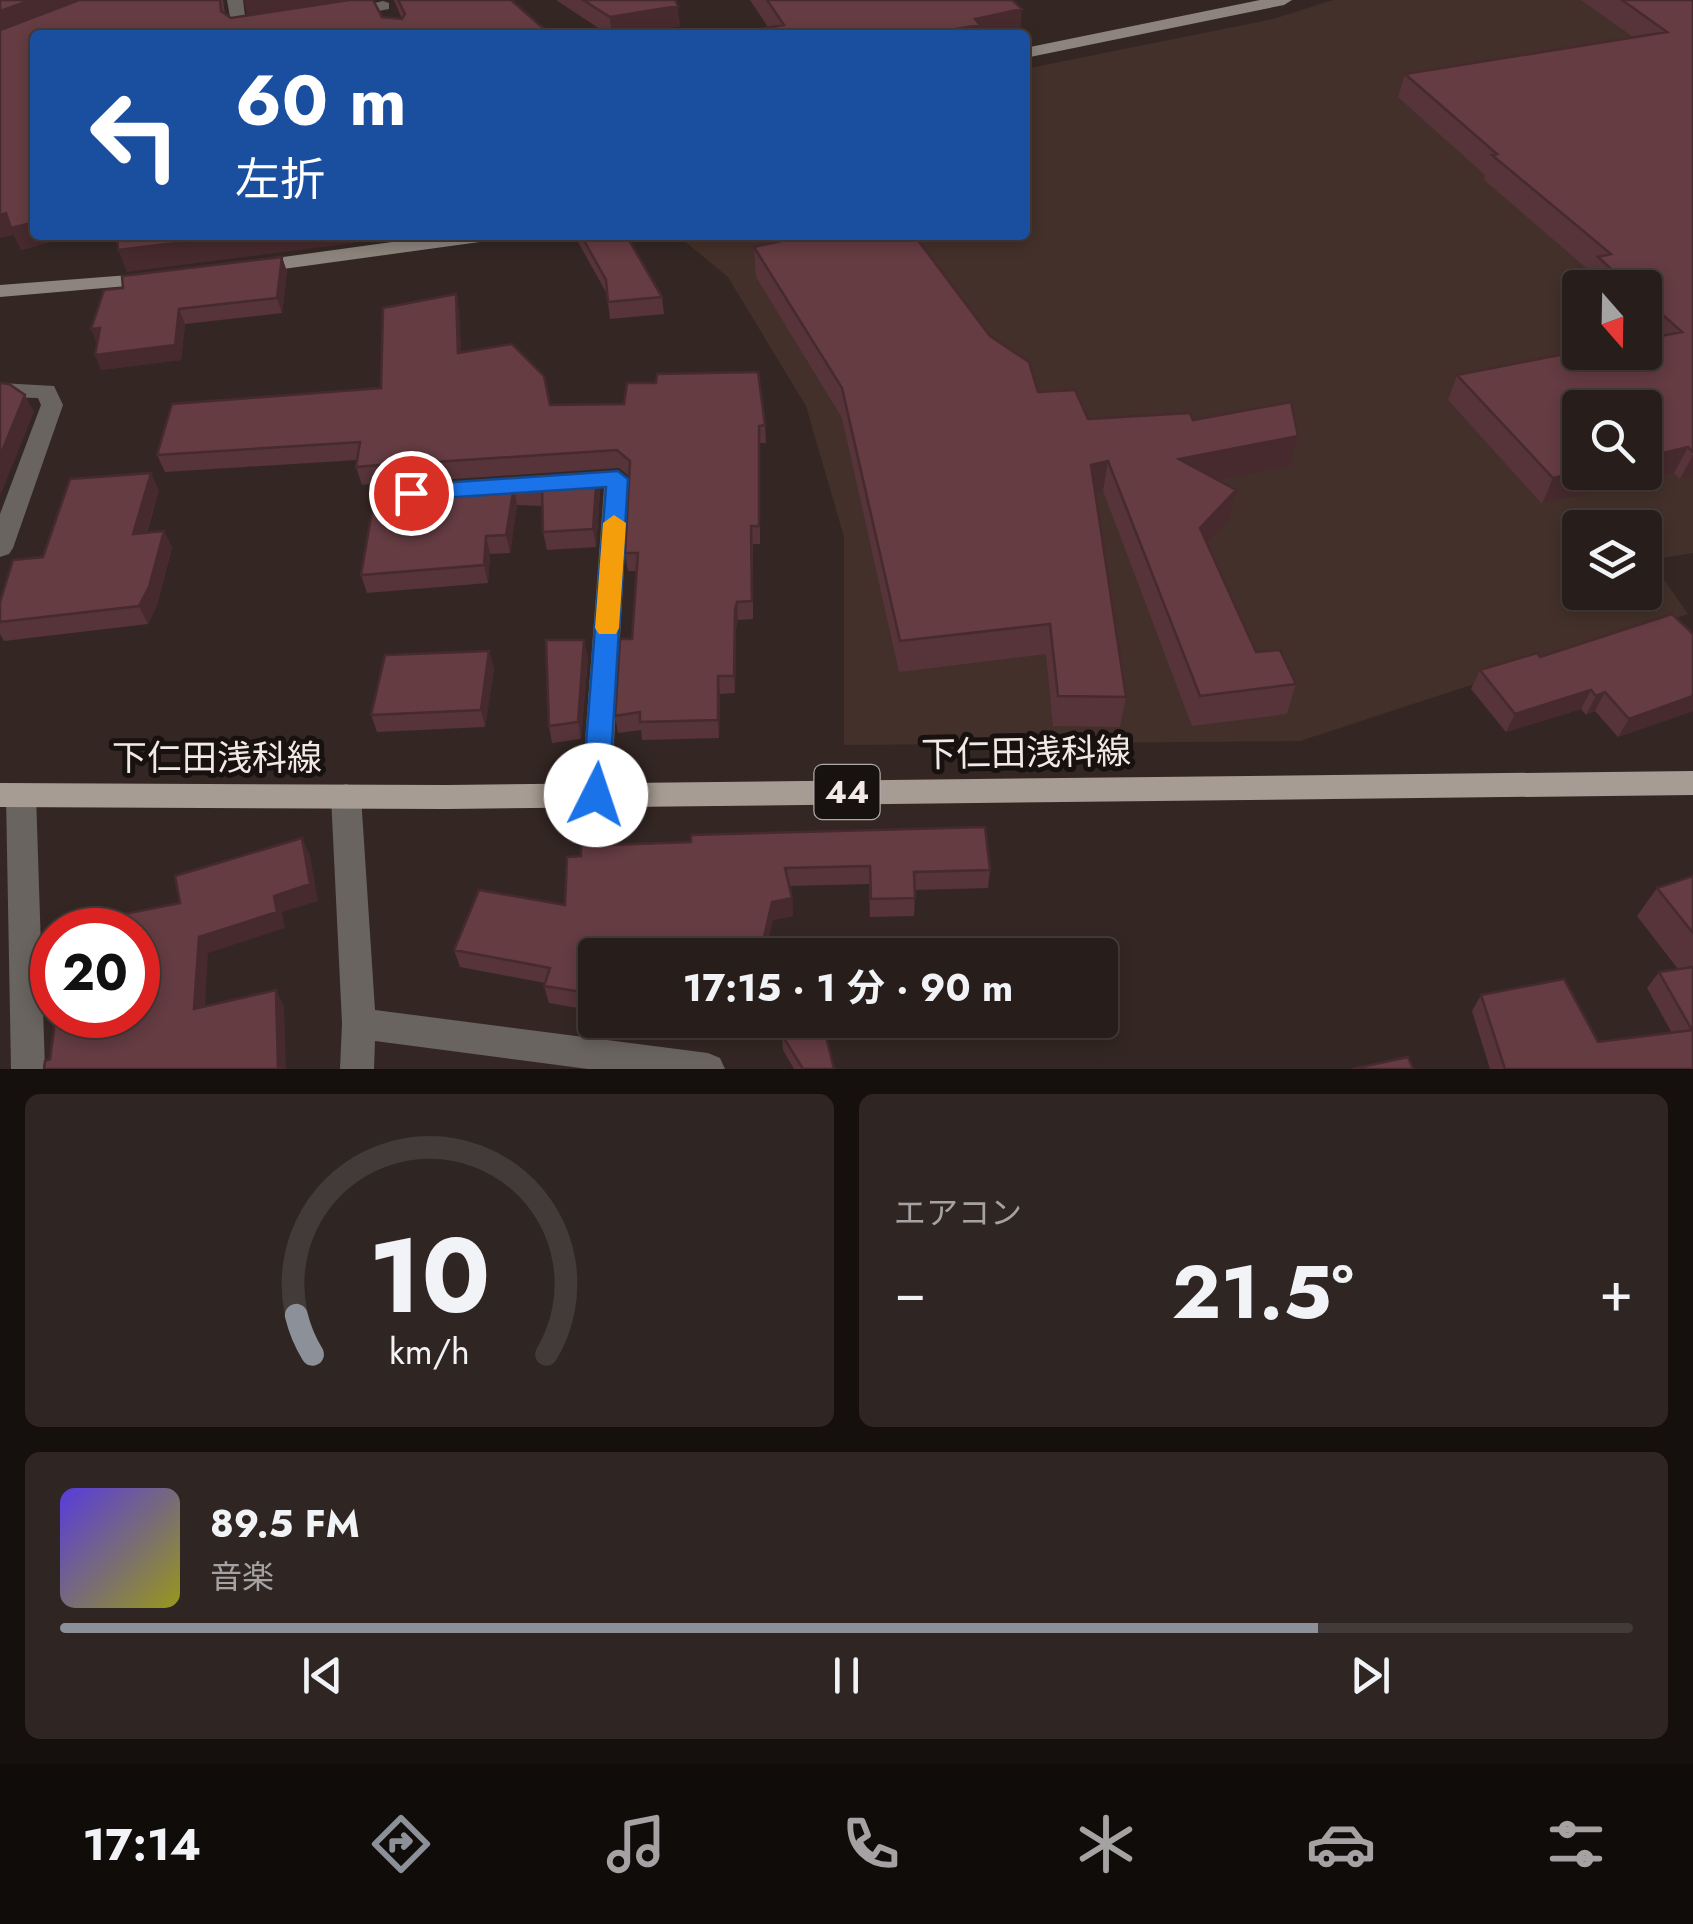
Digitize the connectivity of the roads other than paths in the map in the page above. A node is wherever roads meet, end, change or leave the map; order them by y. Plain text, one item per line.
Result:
1 (235, 0) edge
2 (1284, 0) edge
3 (386, 9) edge
4 (329, 15) edge
5 (275, 24) edge
6 (1030, 52) edge
7 (451, 240) edge
8 (227, 271) edge
9 (169, 278) edge
10 (0, 291) edge
11 (0, 390) edge
12 (542, 484) edge
13 (0, 548) edge
14 (1693, 783) edge
15 (11, 795) edge
16 (596, 795) junction
17 (346, 796) junction
18 (359, 1023) junction
19 (28, 1069) edge
20 (357, 1069) edge
21 (708, 1069) edge

1 - 5 street
2 - 6 main road
3 - 4 street
7 - 8 main road
9 - 10 main road
11 - 13 street
12 - 16 street
14 - 16 main road, 下仁田浅科線 / 44
15 - 17 main road, 下仁田浅科線 / 44
15 - 19 street
16 - 17 main road, 下仁田浅科線 / 44
17 - 18 street
18 - 20 street
18 - 21 street

